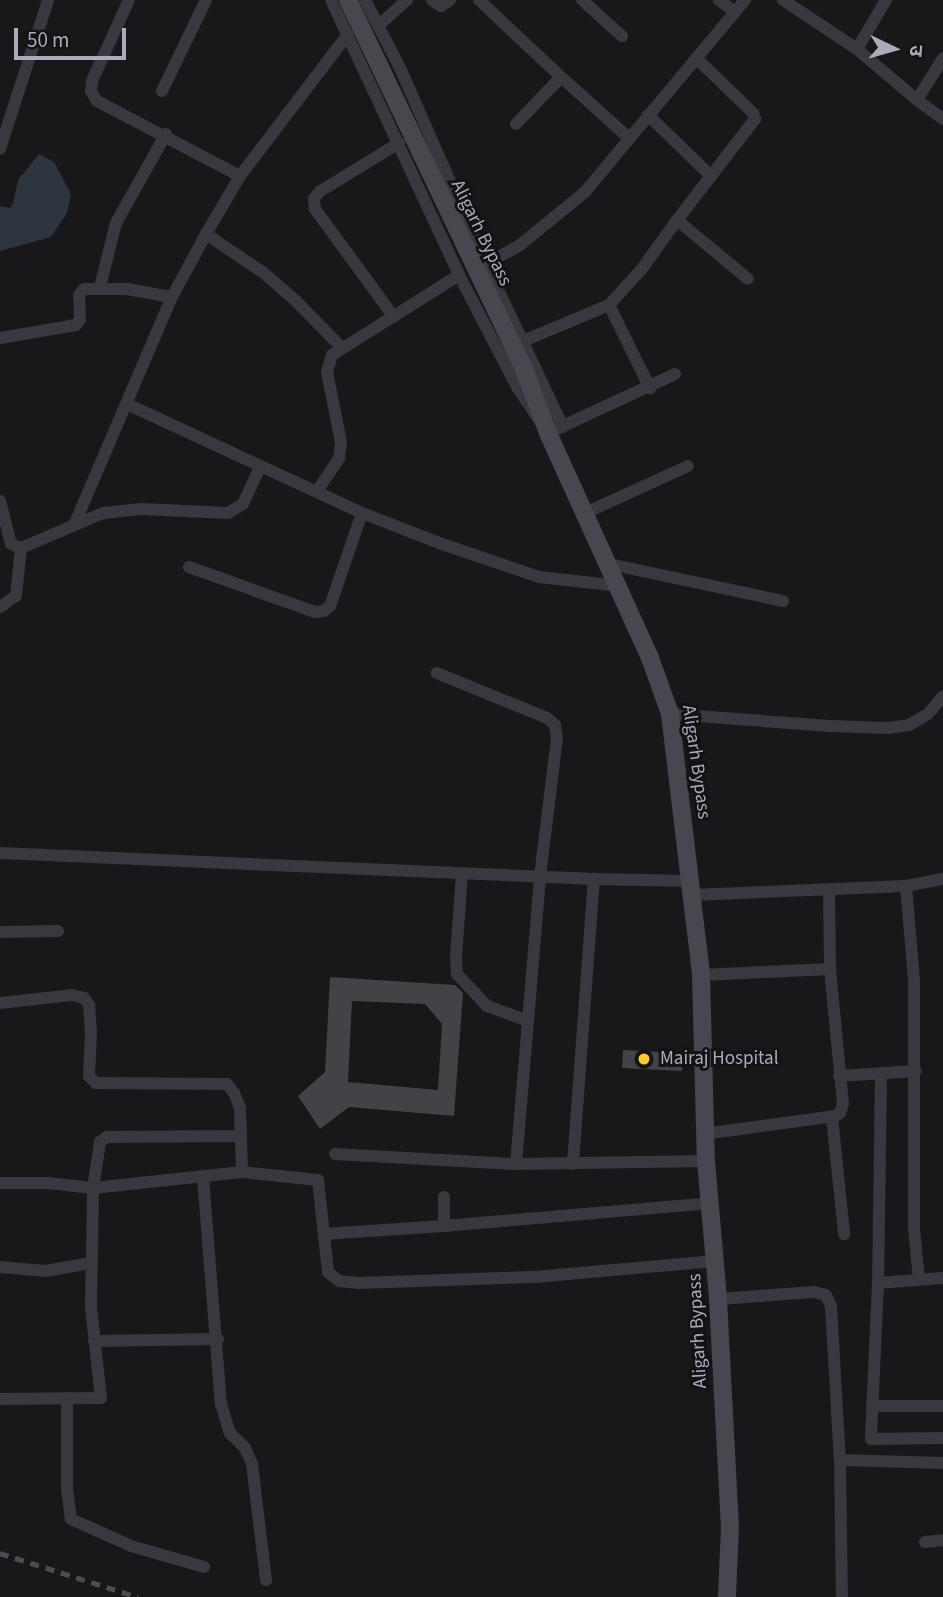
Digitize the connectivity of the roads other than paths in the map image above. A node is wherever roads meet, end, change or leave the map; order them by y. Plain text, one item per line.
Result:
1 (47, 0) edge
2 (129, 0) edge
3 (206, 0) edge
4 (331, 0) edge
5 (348, 0) edge
6 (365, 0) edge
7 (407, 0) edge
8 (432, 0) edge
9 (450, 0) edge
10 (479, 0) edge
11 (582, 0) edge
12 (719, 0) edge
13 (745, 0) edge
14 (783, 0) edge
15 (886, 0) edge
16 (735, 12) junction
17 (378, 26) junction
18 (348, 34) junction
19 (622, 36) dead end
20 (857, 49) junction
21 (696, 58) junction
22 (943, 58) edge
23 (561, 76) junction
24 (162, 91) dead end
25 (917, 100) junction
26 (648, 115) junction
27 (943, 119) edge
28 (516, 124) dead end
29 (166, 134) junction
30 (629, 138) junction
31 (399, 144) junction
32 (0, 149) edge
33 (710, 175) junction
34 (240, 176) junction
35 (677, 220) junction
36 (206, 234) junction
37 (486, 264) junction
38 (459, 275) junction
39 (748, 279) dead end
40 (100, 287) junction
41 (172, 297) junction
42 (609, 305) junction
43 (394, 317) junction
44 (0, 338) edge
45 (523, 341) junction
46 (342, 348) junction
47 (675, 374) dead end
48 (650, 388) junction
49 (127, 404) junction
50 (556, 430) junction
51 (688, 466) dead end
52 (260, 467) junction
53 (317, 491) junction
54 (0, 501) edge
55 (362, 513) junction
56 (585, 513) junction
57 (75, 523) junction
58 (21, 548) junction
59 (609, 564) junction
60 (188, 567) dead end
61 (619, 586) junction
62 (783, 601) dead end
63 (0, 607) edge
64 (437, 673) dead end
65 (943, 696) edge
66 (670, 713) junction
67 (0, 853) edge
68 (462, 874) junction
69 (540, 876) junction
70 (594, 879) junction
71 (943, 879) edge
72 (906, 886) junction
73 (692, 888) junction
74 (829, 891) junction
75 (58, 931) dead end
76 (0, 932) edge
77 (830, 969) junction
78 (701, 975) junction
79 (0, 1003) edge
80 (528, 1021) junction
81 (916, 1071) junction
82 (881, 1073) junction
83 (839, 1076) junction
84 (832, 1117) junction
85 (704, 1133) junction
86 (241, 1136) junction
87 (335, 1154) dead end
88 (706, 1161) junction
89 (516, 1164) junction
90 (573, 1164) junction
91 (242, 1172) junction
92 (204, 1177) junction
93 (0, 1183) edge
94 (93, 1188) junction
95 (444, 1196) dead end
96 (711, 1203) junction
97 (444, 1226) junction
98 (324, 1234) junction
99 (844, 1234) dead end
100 (715, 1261) junction
101 (92, 1263) junction
102 (0, 1267) edge
103 (943, 1278) edge
104 (919, 1279) junction
105 (878, 1283) junction
106 (718, 1299) junction
107 (218, 1339) junction
108 (94, 1341) junction
109 (67, 1398) junction
110 (0, 1399) edge
111 (872, 1406) junction
112 (943, 1406) edge
113 (943, 1438) edge
114 (840, 1460) junction
115 (943, 1463) edge
116 (943, 1540) edge
117 (925, 1542) dead end
118 (204, 1567) dead end
119 (267, 1580) dead end
120 (727, 1597) edge
121 (842, 1597) edge

1 - 32 street
2 - 29 street
3 - 24 street
4 - 18 street
5 - 50 main road, Aligarh Bypass
6 - 17 street
7 - 17 street
8 - 9 street
10 - 23 street
11 - 19 street
12 - 16 street
13 - 16 street
14 - 20 street
15 - 20 street
16 - 21 street
17 - 37 street
18 - 31 street
18 - 34 street
20 - 25 street
21 - 26 street
21 - 33 street
22 - 25 street
23 - 28 street
23 - 30 street
25 - 27 street
26 - 30 street
26 - 33 street
29 - 34 street
29 - 40 street
30 - 37 street
31 - 38 street
31 - 43 street
33 - 35 street
34 - 36 street
35 - 39 street
35 - 42 street
36 - 41 street
36 - 46 street
37 - 45 street
38 - 43 street
38 - 50 street
40 - 41 street
40 - 44 street
41 - 49 street
42 - 45 street
42 - 48 street
43 - 46 street
45 - 50 street
46 - 53 street
47 - 48 street
48 - 50 street
49 - 52 street
49 - 57 street
50 - 56 main road, Aligarh Bypass
51 - 56 street
52 - 53 street
52 - 57 street
53 - 55 street
54 - 58 street
55 - 60 street
55 - 61 street
56 - 59 main road, Aligarh Bypass
57 - 58 street
58 - 63 street
59 - 61 main road, Aligarh Bypass
59 - 62 street
61 - 66 main road, Aligarh Bypass
64 - 69 street
65 - 66 street
66 - 73 main road, Aligarh Bypass
67 - 68 street
68 - 69 street
68 - 80 street
69 - 70 street
69 - 80 street
70 - 73 street
70 - 90 street
71 - 72 street
72 - 74 street
72 - 81 street
73 - 74 street
73 - 78 main road, Aligarh Bypass
74 - 77 street
75 - 76 street
77 - 78 street
77 - 83 street
78 - 85 main road, Aligarh Bypass
79 - 86 street
80 - 89 street
81 - 82 street
81 - 104 street
82 - 83 street
82 - 105 street
83 - 84 street
84 - 85 street
84 - 99 street
85 - 88 main road, Aligarh Bypass
86 - 91 street
86 - 94 street
87 - 89 street
88 - 90 street
88 - 96 main road, Aligarh Bypass
89 - 90 street
91 - 92 street
91 - 98 street
92 - 94 street
92 - 107 street
93 - 94 street
94 - 101 street
95 - 97 street
96 - 97 street
96 - 100 main road, Aligarh Bypass
97 - 98 street
98 - 100 street
100 - 106 main road, Aligarh Bypass
101 - 102 street
101 - 108 street
103 - 104 street
104 - 105 street
105 - 111 street
106 - 114 street
106 - 120 main road, Aligarh Bypass
107 - 108 street
107 - 119 street
108 - 109 street
109 - 110 street
109 - 118 street
111 - 112 street
111 - 113 street
114 - 115 street
114 - 121 street
116 - 117 street

